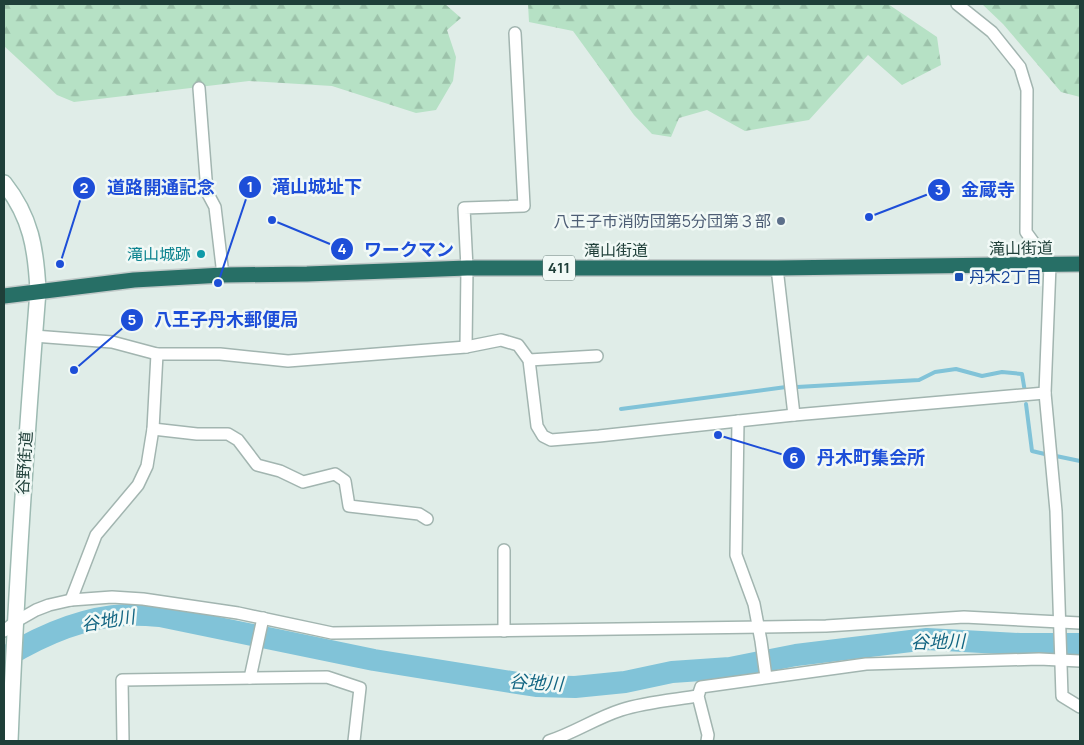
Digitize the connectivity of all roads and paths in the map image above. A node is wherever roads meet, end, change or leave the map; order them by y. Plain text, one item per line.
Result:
1 (957, 4) edge
2 (515, 33) dead end
3 (199, 88) dead end
4 (4, 183) edge
5 (1080, 264) edge
6 (1050, 265) junction
7 (467, 268) junction
8 (777, 268) junction
9 (223, 275) junction
10 (38, 291) junction
11 (4, 296) edge
12 (34, 336) junction
13 (466, 347) junction
14 (157, 354) junction
15 (597, 356) dead end
16 (529, 360) junction
17 (1045, 393) junction
18 (794, 415) junction
19 (738, 421) junction
20 (153, 429) junction
21 (427, 519) dead end
22 (504, 550) dead end
23 (71, 600) junction
24 (262, 621) junction
25 (1080, 622) edge
26 (1060, 625) junction
27 (758, 627) junction
28 (11, 630) edge
29 (504, 631) junction
30 (1060, 657) junction
31 (1080, 661) edge
32 (766, 673) junction
33 (250, 678) junction
34 (698, 696) junction
35 (1080, 707) edge
36 (569, 738) edge
37 (10, 741) edge
38 (123, 741) edge
39 (354, 741) edge
40 (549, 741) edge
41 (707, 741) edge

1 - 6 street
2 - 7 street
3 - 9 street
4 - 10 main road, 谷野街道
5 - 6 highway, 滝山街道 / 411
6 - 8 highway, 滝山街道 / 411
6 - 17 street
7 - 8 highway, 滝山街道 / 411
7 - 9 highway, 滝山街道 / 411
7 - 13 street
8 - 18 street
9 - 10 highway, 滝山街道 / 411
10 - 11 highway, 滝山街道 / 411
10 - 12 main road, 谷野街道
12 - 14 street
12 - 28 main road, 谷野街道
13 - 14 street
13 - 16 street
14 - 20 street
15 - 16 street
16 - 19 street
17 - 18 street
17 - 26 street
18 - 19 street
19 - 27 street
20 - 21 street
20 - 23 street
22 - 29 street
23 - 24 street
23 - 28 street
24 - 29 street
24 - 33 street
25 - 26 street
26 - 27 street
26 - 30 street
27 - 29 street
27 - 32 street
28 - 37 main road, 谷野街道
30 - 31 street
30 - 32 street
30 - 35 street
32 - 34 street
33 - 38 street
33 - 39 street
34 - 36 street
34 - 41 street
36 - 40 street

